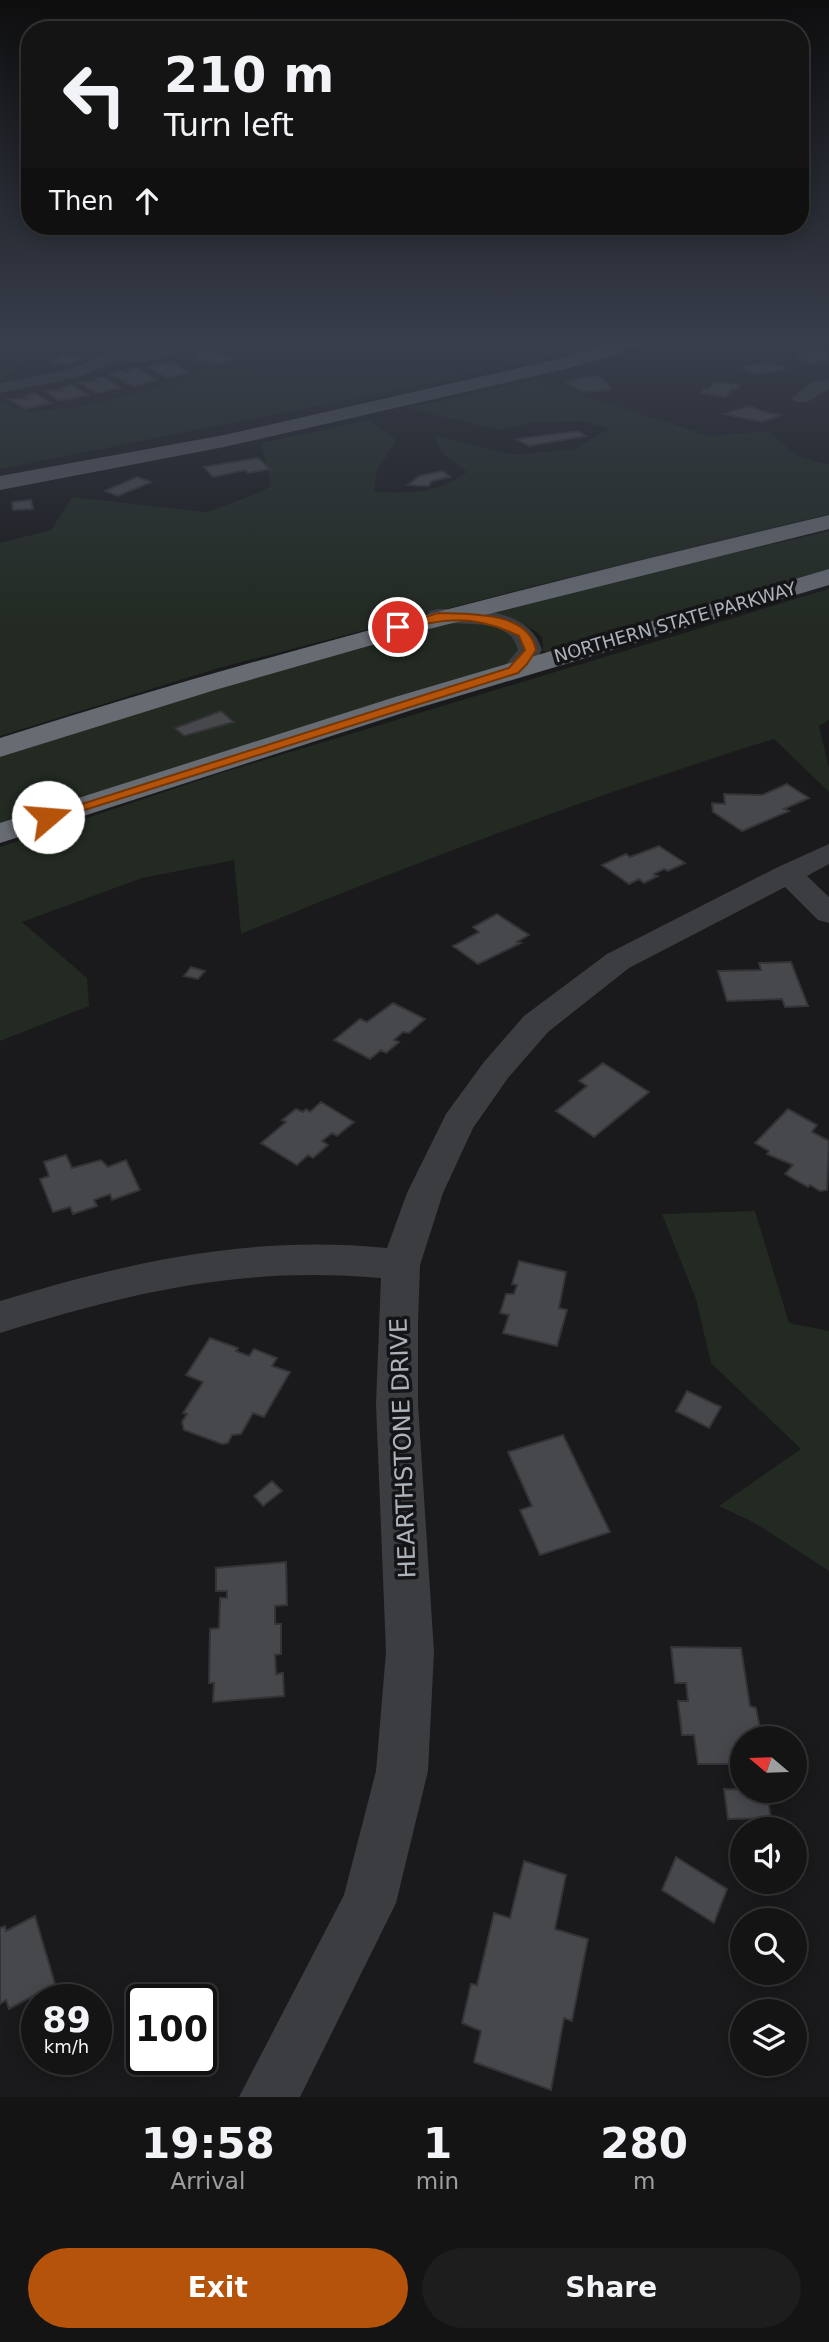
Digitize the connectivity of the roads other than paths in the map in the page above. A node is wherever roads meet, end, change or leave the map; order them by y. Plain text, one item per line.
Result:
1 (246, 436) edge
2 (0, 483) edge
3 (829, 522) edge
4 (829, 577) edge
5 (438, 616) junction
6 (513, 670) junction
7 (0, 748) edge
8 (0, 833) edge
9 (829, 853) edge
10 (788, 873) junction
11 (829, 914) edge
12 (401, 1265) junction
13 (0, 1317) edge
14 (269, 2097) edge

1 - 2 main road
3 - 5 highway
4 - 6 highway, NORTHERN STATE PARKWAY
5 - 6 street
5 - 7 highway
6 - 8 highway, NORTHERN STATE PARKWAY
9 - 10 street, HEARTHSTONE DRIVE
10 - 11 street
10 - 12 street, HEARTHSTONE DRIVE
12 - 13 street
12 - 14 street, HEARTHSTONE DRIVE

